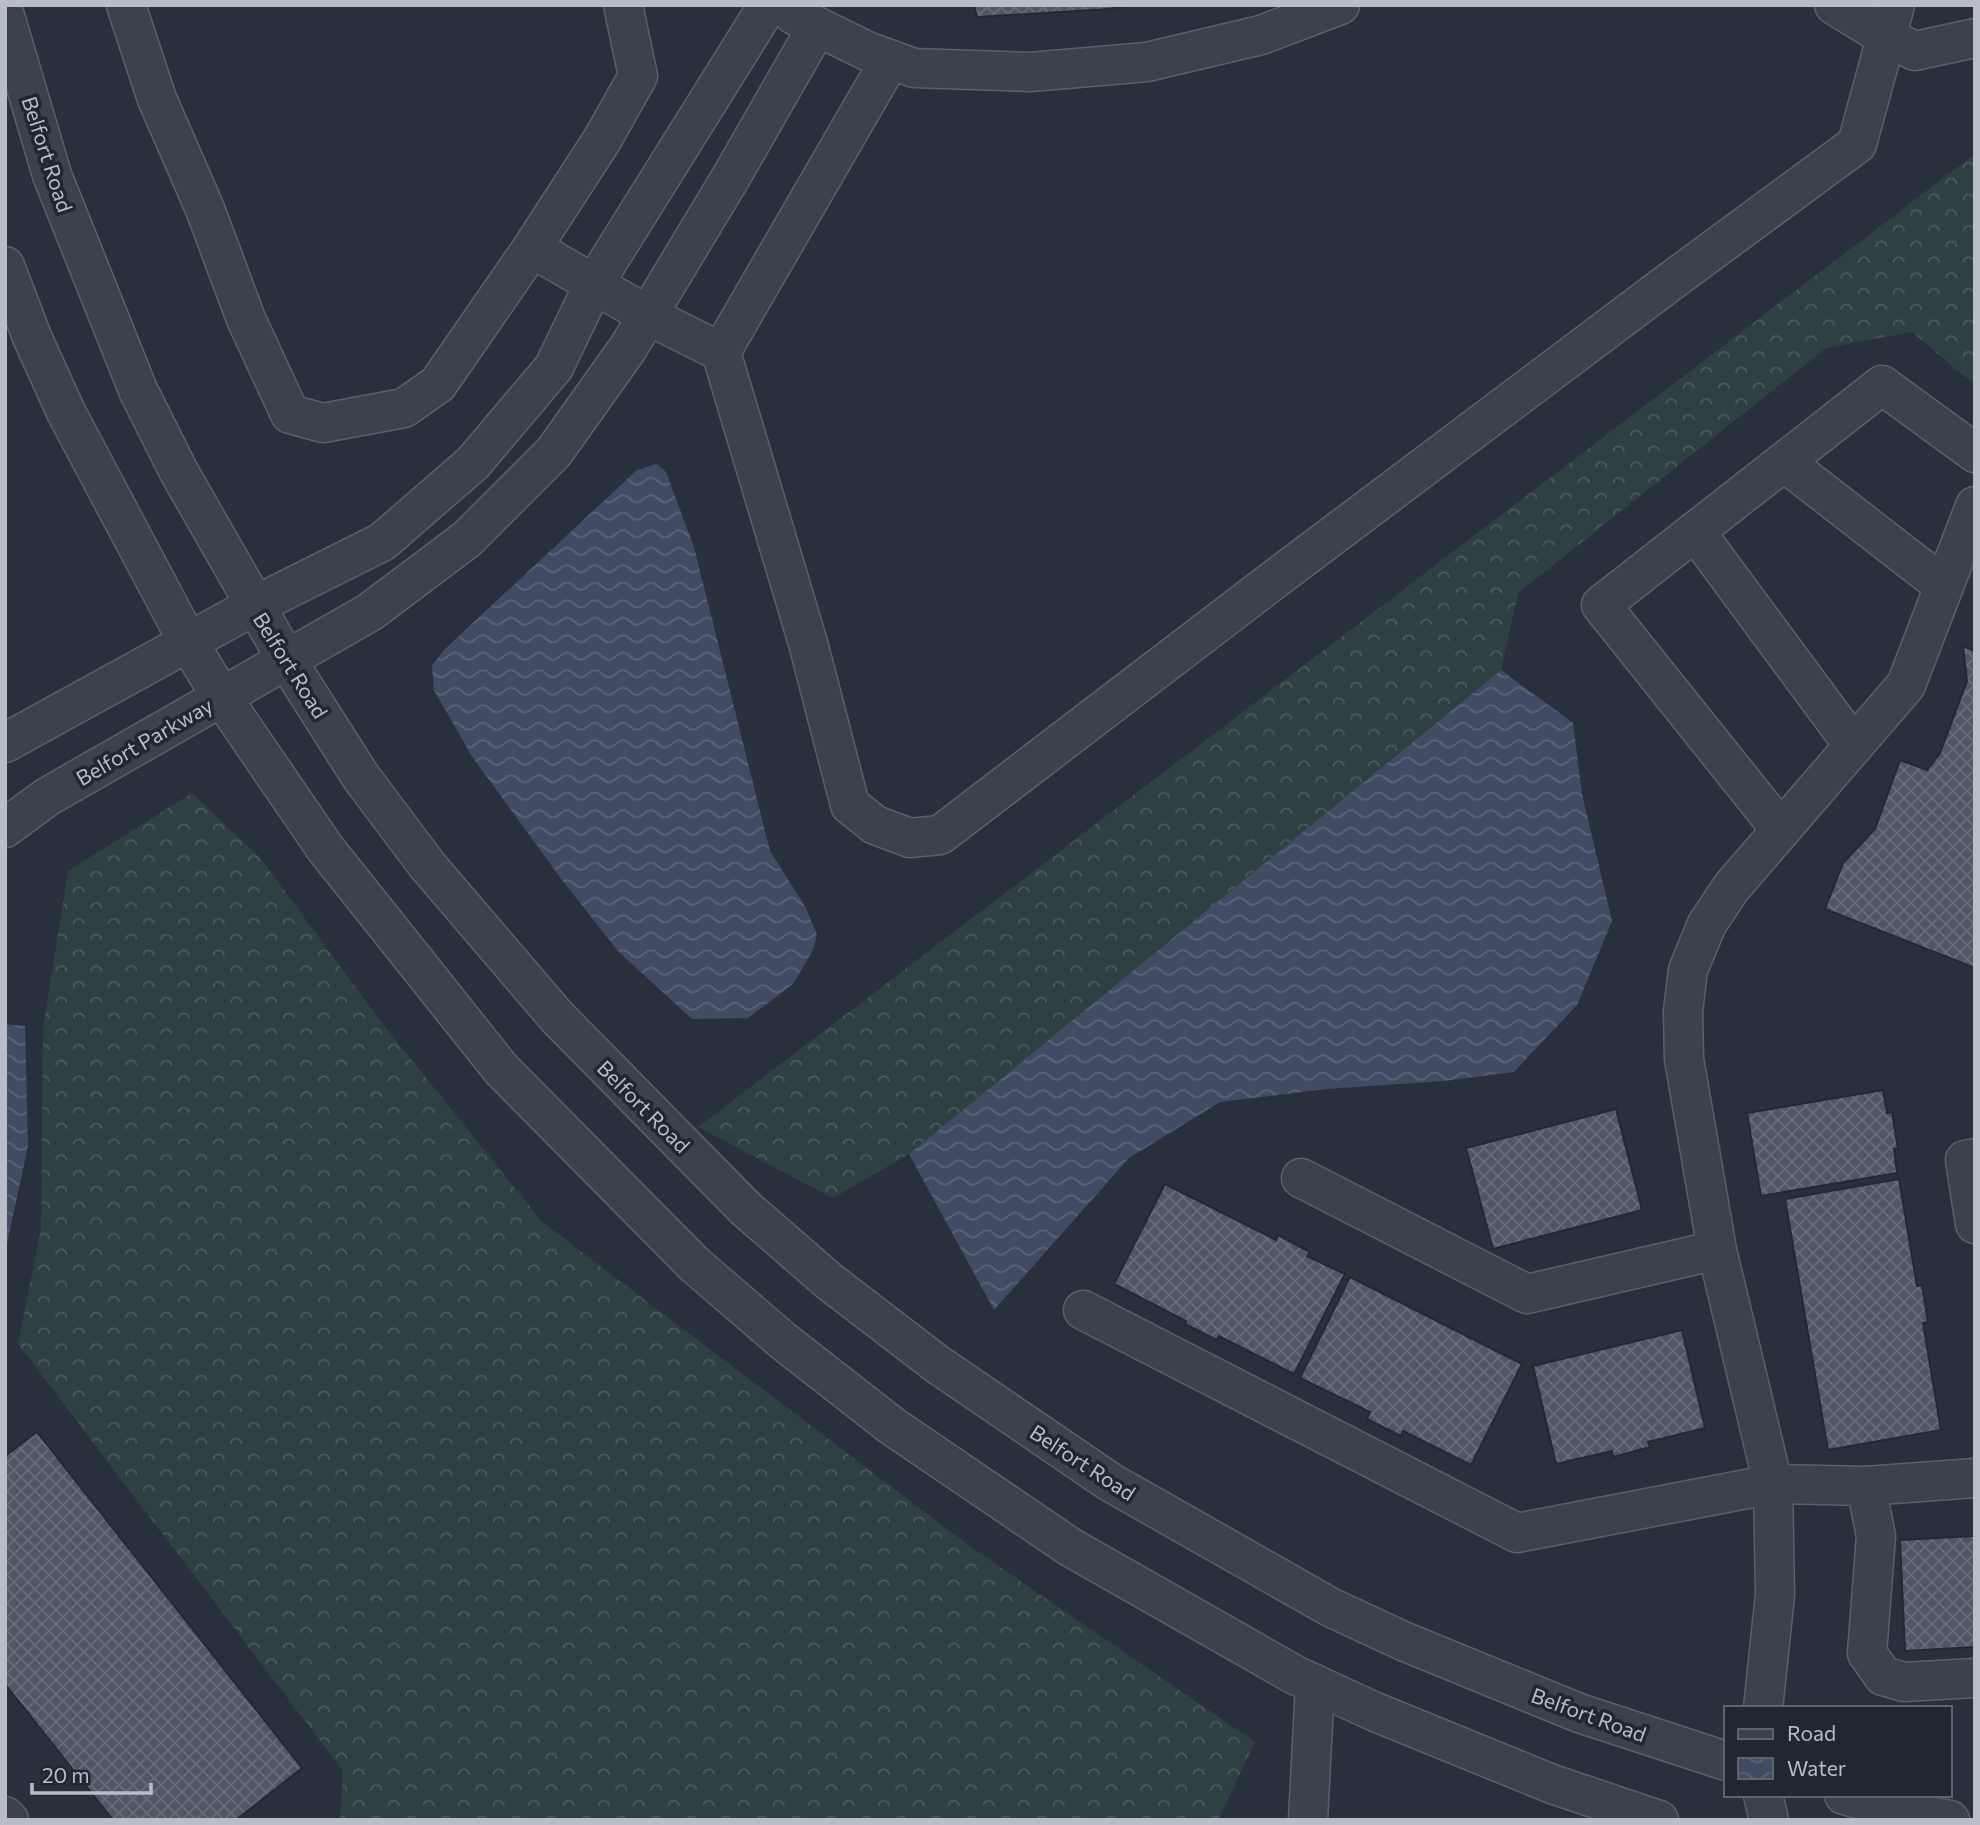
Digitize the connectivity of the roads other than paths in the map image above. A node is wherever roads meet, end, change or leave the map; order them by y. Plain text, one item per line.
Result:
1 (126, 5) edge
2 (622, 5) edge
3 (768, 5) edge
4 (777, 5) edge
5 (1340, 5) edge
6 (1834, 5) edge
7 (5, 16) edge
8 (1891, 21) edge
9 (817, 27) junction
10 (1975, 38) edge
11 (890, 60) junction
12 (532, 248) junction
13 (5, 266) edge
14 (594, 284) junction
15 (648, 315) junction
16 (721, 352) junction
17 (1975, 453) edge
18 (1784, 462) junction
19 (1975, 506) edge
20 (1695, 531) junction
21 (1944, 586) junction
22 (254, 606) junction
23 (188, 642) junction
24 (286, 659) junction
25 (220, 696) junction
26 (5, 743) edge
27 (1854, 746) junction
28 (5, 828) edge
29 (1781, 830) junction
30 (1975, 1158) edge
31 (1301, 1178) dead end
32 (1975, 1224) edge
33 (1717, 1250) junction
34 (1083, 1310) dead end
35 (1975, 1478) edge
36 (1773, 1484) junction
37 (1866, 1486) junction
38 (1975, 1678) edge
39 (1315, 1684) junction
40 (1763, 1706) edge
41 (1724, 1760) edge
42 (1763, 1797) edge
43 (1851, 1797) edge
44 (5, 1815) edge
45 (9, 1820) edge
46 (1308, 1820) edge
47 (1660, 1820) edge
48 (1769, 1820) edge
49 (1951, 1820) edge

1 - 12 street
2 - 12 street
3 - 14 street
4 - 9 street
5 - 11 street
6 - 8 street
7 - 22 street, Belfort Road
8 - 10 street
8 - 16 street
9 - 11 street
9 - 15 street, Belfort Parkway
11 - 16 street
12 - 14 street
13 - 23 street
14 - 15 street
14 - 22 street
15 - 16 street
15 - 24 street, Belfort Parkway
17 - 18 street
18 - 20 street
18 - 21 street
19 - 21 street
20 - 27 street
20 - 29 street
21 - 27 street
22 - 23 street
22 - 24 street, Belfort Road
23 - 25 street
23 - 26 street
24 - 25 street, Belfort Parkway
24 - 41 street, Belfort Road
25 - 28 street, Belfort Parkway
25 - 39 street
27 - 29 street
29 - 33 street
30 - 32 street
31 - 33 street
33 - 36 street
34 - 36 street
35 - 37 street
36 - 37 street
36 - 40 street
37 - 38 street
39 - 46 street
39 - 47 street
42 - 48 street
43 - 49 street
44 - 45 street

